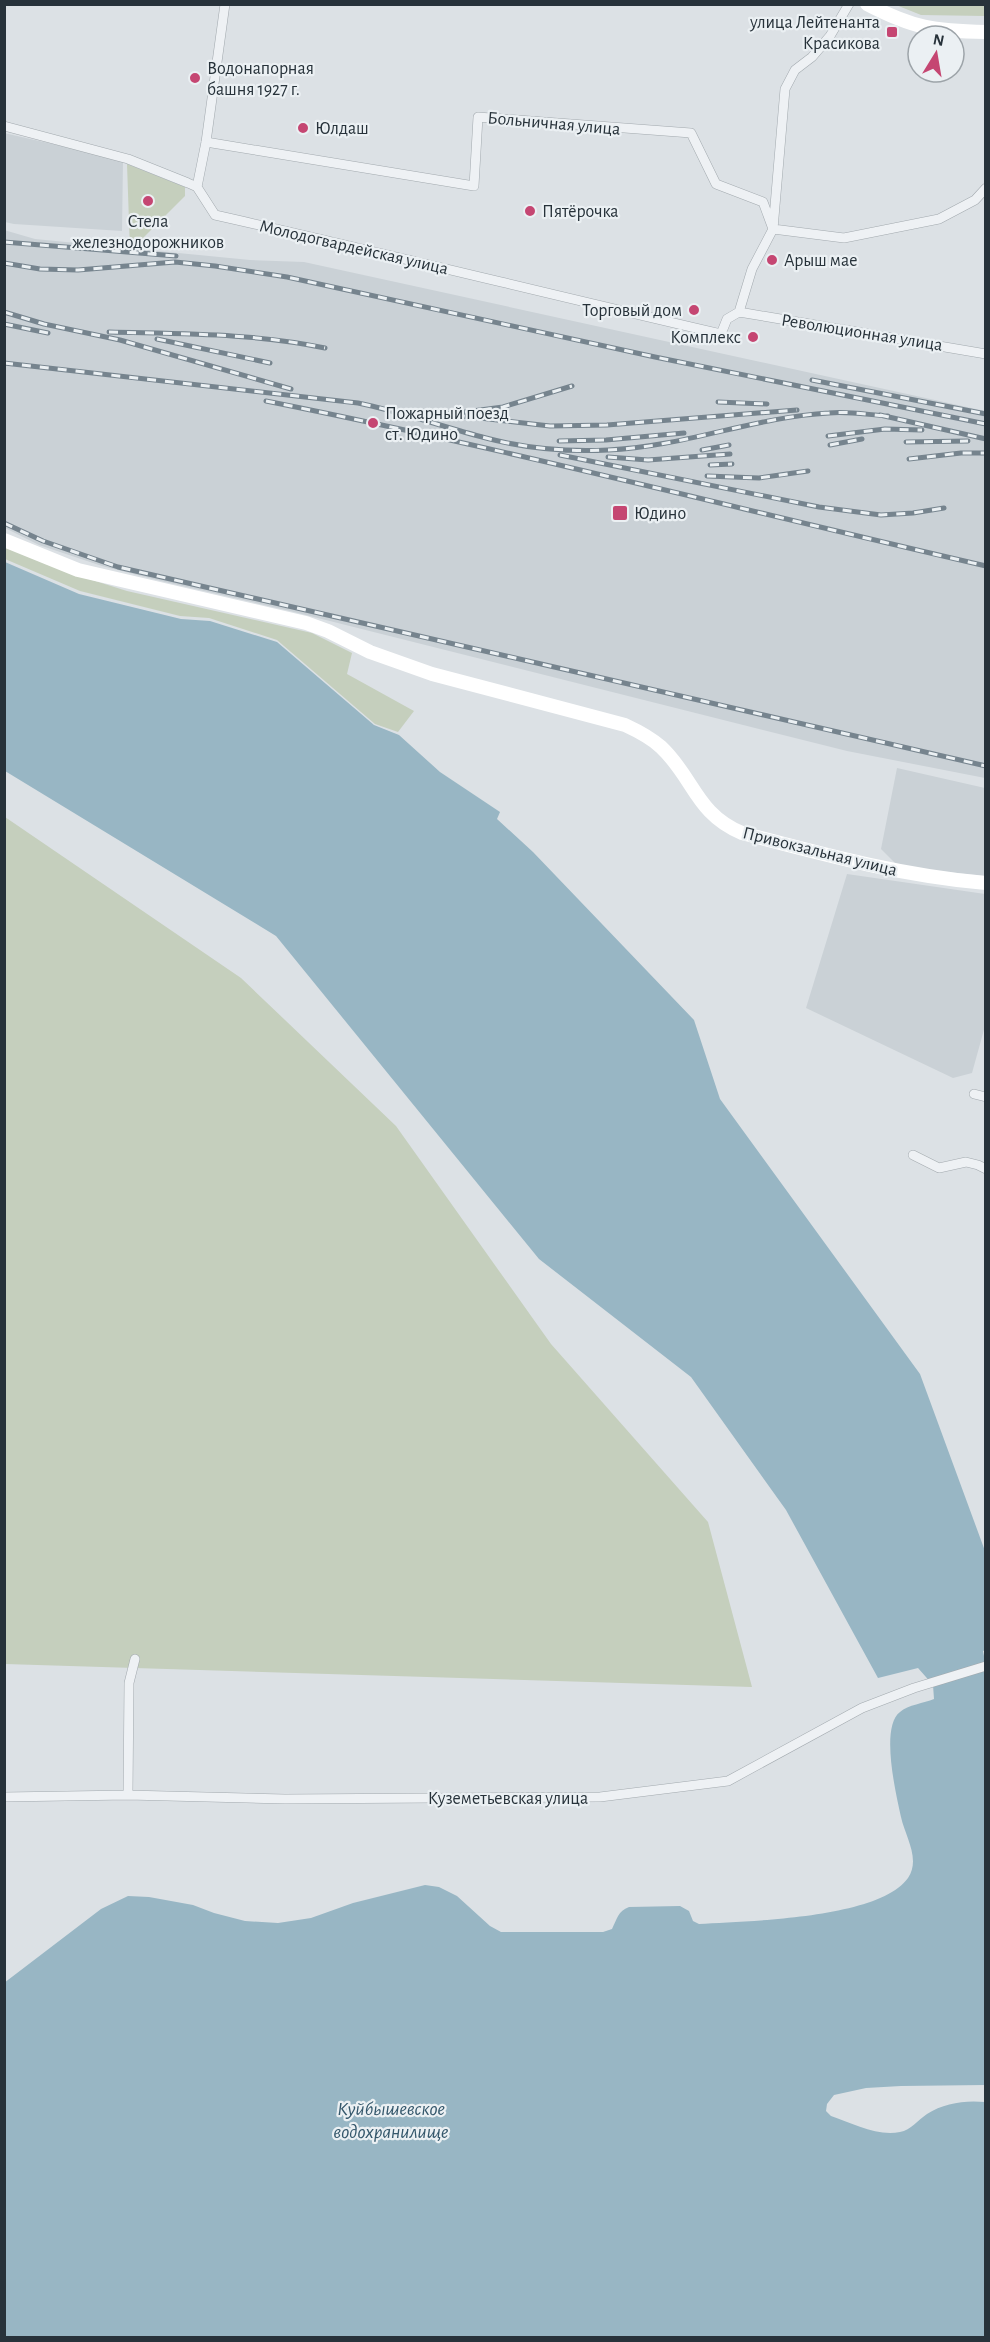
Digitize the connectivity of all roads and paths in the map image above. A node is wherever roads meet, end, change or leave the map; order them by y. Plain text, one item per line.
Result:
1 (225, 4) edge
2 (849, 4) edge
3 (867, 4) edge
4 (986, 32) edge
5 (4, 126) edge
6 (206, 142) junction
7 (197, 187) junction
8 (986, 188) edge
9 (773, 229) junction
10 (739, 312) junction
11 (986, 354) edge
12 (4, 540) edge
13 (986, 884) edge
14 (974, 1094) dead end
15 (986, 1097) edge
16 (913, 1155) dead end
17 (986, 1169) edge
18 (135, 1659) dead end
19 (986, 1666) edge
20 (129, 1795) junction
21 (4, 1797) edge

1 - 6 street
2 - 9 street
3 - 4 main road
5 - 7 street
6 - 7 street
6 - 9 street, Больничная улица
7 - 10 street, Молодогвардейская улица
8 - 9 street
9 - 10 street
10 - 11 street, Революционная улица
12 - 13 main road, Привокзальная улица
14 - 15 street
16 - 17 street
18 - 20 street
19 - 20 street, Куземетьевская улица
20 - 21 street, Куземетьевская улица

